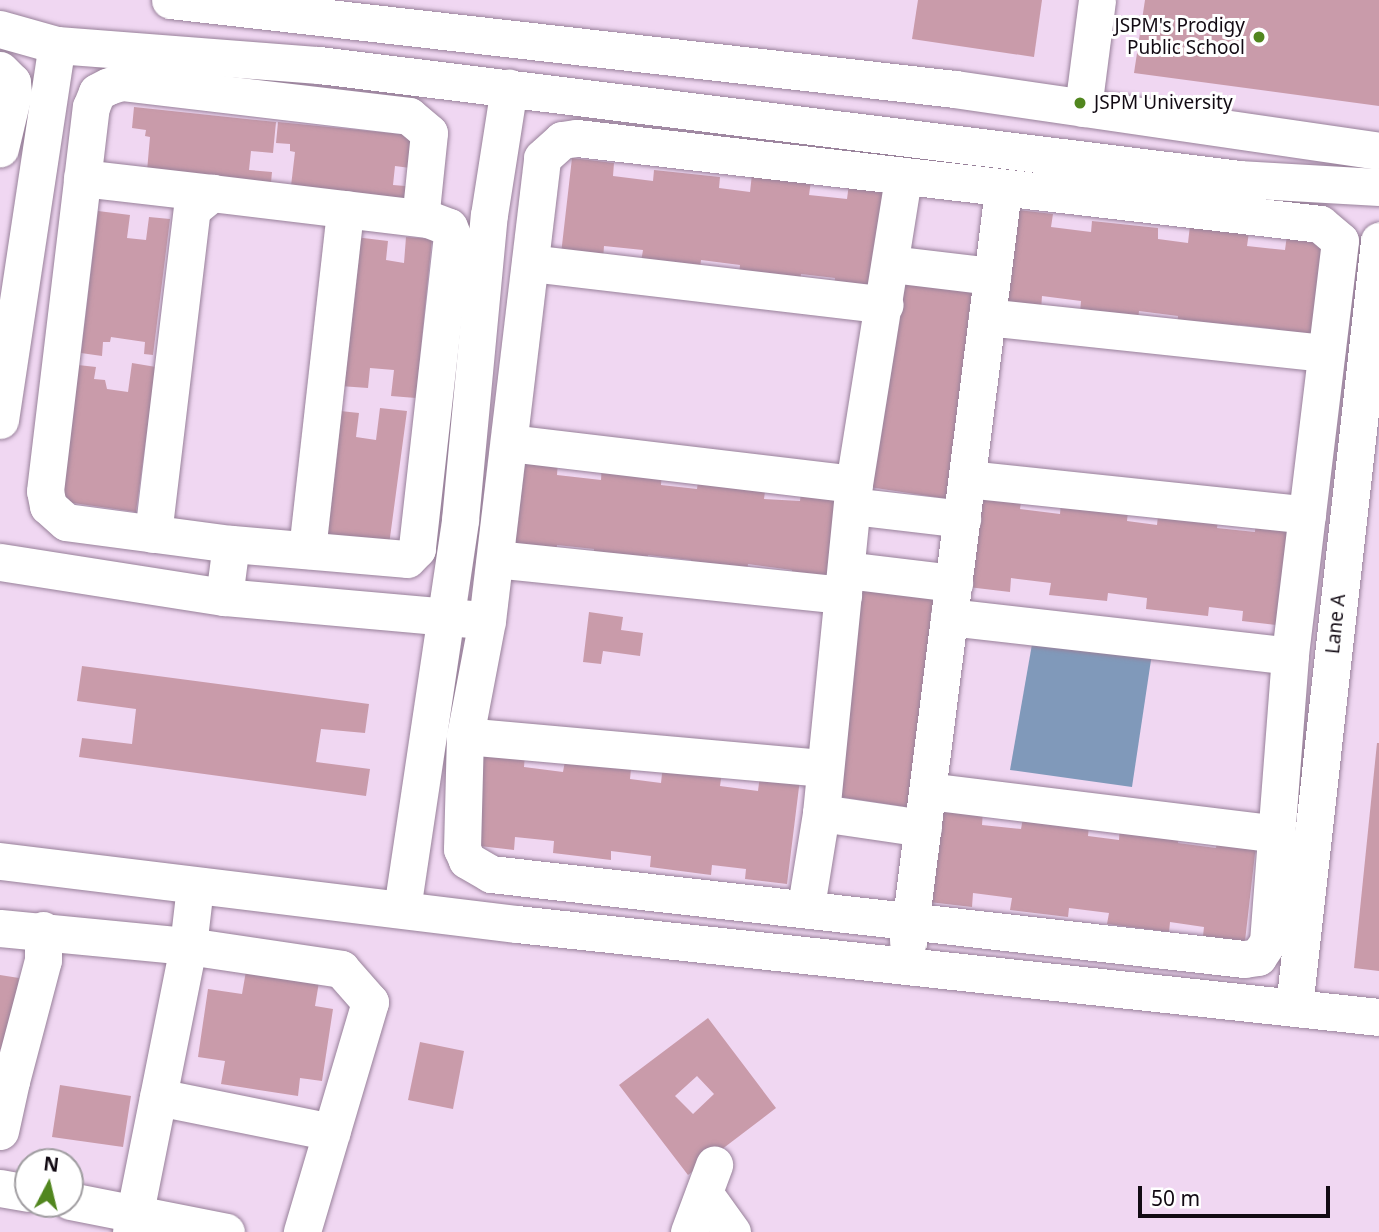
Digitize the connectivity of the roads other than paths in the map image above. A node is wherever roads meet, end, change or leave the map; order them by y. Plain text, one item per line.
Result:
1 (170, 0) edge
2 (1097, 0) edge
3 (368, 12) edge
4 (0, 29) edge
5 (57, 45) junction
6 (0, 69) edge
7 (509, 88) junction
8 (1083, 108) junction
9 (955, 142) junction
10 (0, 148) edge
11 (1379, 151) edge
12 (82, 178) junction
13 (903, 178) junction
14 (949, 184) junction
15 (1379, 187) edge
16 (1003, 190) junction
17 (212, 193) junction
18 (345, 209) junction
19 (428, 219) junction
20 (1379, 242) edge
21 (530, 263) junction
22 (891, 264) junction
23 (992, 276) junction
24 (885, 305) junction
25 (987, 317) junction
26 (477, 348) junction
27 (520, 349) junction
28 (1326, 353) junction
29 (0, 420) edge
30 (510, 443) junction
31 (967, 479) junction
32 (853, 495) junction
33 (1307, 515) junction
34 (962, 519) junction
35 (153, 534) junction
36 (231, 544) junction
37 (307, 550) junction
38 (495, 559) junction
39 (0, 562) edge
40 (845, 583) junction
41 (224, 597) junction
42 (951, 600) junction
43 (446, 617) junction
44 (487, 621) junction
45 (1290, 656) junction
46 (465, 736) junction
47 (823, 768) junction
48 (928, 791) junction
49 (821, 813) junction
50 (923, 828) junction
51 (1277, 834) junction
52 (0, 861) edge
53 (195, 886) junction
54 (806, 906) junction
55 (402, 909) junction
56 (911, 919) junction
57 (0, 928) edge
58 (43, 930) junction
59 (188, 946) junction
60 (905, 966) junction
61 (1294, 1007) junction
62 (1379, 1017) edge
63 (5, 1080) edge
64 (158, 1097) junction
65 (0, 1131) edge
66 (332, 1132) junction
67 (84, 1206) edge
68 (133, 1223) edge
69 (226, 1232) edge
70 (302, 1232) edge
71 (689, 1232) edge
72 (732, 1232) edge

1 - 3 street
2 - 8 street
3 - 8 street
4 - 5 street
5 - 7 street
5 - 29 street
6 - 10 street
7 - 9 street
7 - 26 street
8 - 11 street
9 - 14 street
9 - 15 street
12 - 17 street
12 - 19 street
12 - 35 street
13 - 14 street
13 - 21 street
13 - 22 street
14 - 16 street
16 - 23 street
16 - 28 street
17 - 18 street
17 - 35 street
18 - 19 street
18 - 37 street
19 - 37 street
20 - 61 street, Lane A
21 - 24 street
21 - 27 street
22 - 23 street
22 - 24 street
23 - 25 street
24 - 32 street
25 - 28 street
25 - 31 street
26 - 27 street
26 - 43 street
27 - 30 street
28 - 33 street
30 - 32 street
30 - 38 street
31 - 33 street
31 - 34 street
32 - 34 street
32 - 40 street
33 - 45 street
34 - 42 street
35 - 36 street
36 - 37 street
36 - 41 street
38 - 40 street
38 - 44 street
39 - 41 street
40 - 42 street
40 - 47 street
41 - 43 street
42 - 45 street
42 - 48 street
43 - 44 street
43 - 55 street
44 - 46 street
45 - 51 street
46 - 47 street
46 - 54 street
47 - 49 street
48 - 50 street
48 - 51 street
49 - 50 street
49 - 54 street
50 - 56 street
51 - 56 street
52 - 53 street
53 - 55 street
53 - 59 street
54 - 56 street
55 - 60 street
56 - 60 street
57 - 58 street
58 - 59 street
58 - 63 street
59 - 64 street
59 - 66 street
60 - 61 street
61 - 62 street
63 - 65 street
64 - 66 street
64 - 68 street
66 - 70 street
67 - 68 street
68 - 69 street
71 - 72 street

